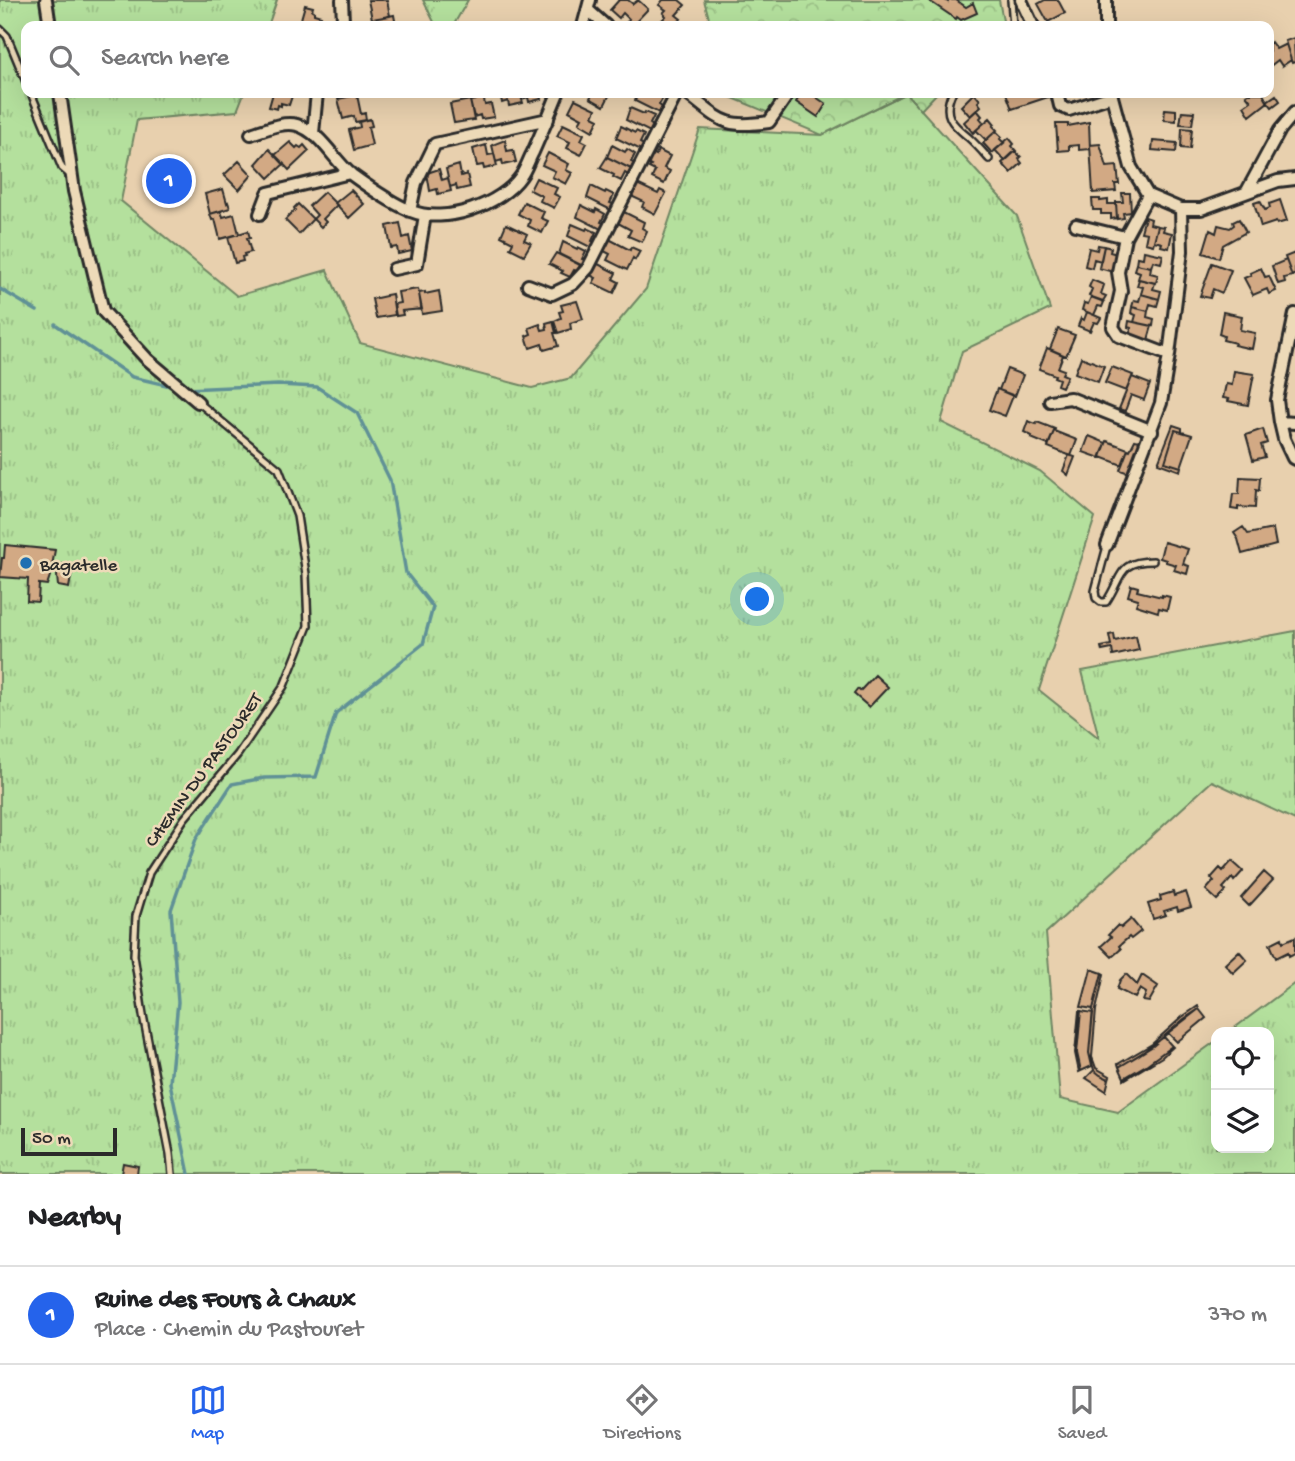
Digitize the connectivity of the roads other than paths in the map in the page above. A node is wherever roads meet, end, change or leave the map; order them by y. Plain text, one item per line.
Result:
1 (46, 0) edge
2 (342, 0) edge
3 (1011, 0) edge
4 (1021, 0) edge
5 (1106, 0) edge
6 (589, 5) edge
7 (49, 21) edge
8 (343, 21) edge
9 (602, 21) edge
10 (1013, 21) edge
11 (1031, 21) edge
12 (1106, 21) edge
13 (0, 29) edge
14 (21, 70) edge
15 (33, 98) edge
16 (61, 98) edge
17 (316, 98) edge
18 (556, 98) edge
19 (674, 98) edge
20 (692, 98) edge
21 (786, 98) edge
22 (950, 98) edge
23 (1058, 98) edge
24 (1101, 98) edge
25 (1113, 98) edge
26 (1295, 112) edge
27 (548, 119) junction
28 (313, 133) junction
29 (251, 134) dead end
30 (989, 159) dead end
31 (350, 173) junction
32 (72, 176) junction
33 (1295, 179) edge
34 (1247, 191) junction
35 (1148, 195) junction
36 (1181, 209) junction
37 (410, 211) junction
38 (260, 214) dead end
39 (425, 215) junction
40 (1076, 225) dead end
41 (1125, 237) junction
42 (394, 269) dead end
43 (528, 285) dead end
44 (1295, 314) edge
45 (1170, 355) junction
46 (1050, 401) dead end
47 (198, 402) joint
48 (1280, 422) junction
49 (1295, 423) edge
50 (1152, 431) junction
51 (1295, 459) edge
52 (1107, 545) joint
53 (1153, 561) dead end
54 (172, 1174) edge

1 - 7 street
2 - 8 street
3 - 10 lane
4 - 11 street
5 - 12 street
6 - 9 street
13 - 14 lane
15 - 32 lane
16 - 32 street, CHEMIN DU PASTOURET
17 - 28 street
18 - 27 street
19 - 43 street
20 - 21 street
22 - 30 lane
23 - 24 street
25 - 35 street
26 - 34 street
27 - 37 street
27 - 39 street
28 - 29 street
28 - 31 street
31 - 37 street
31 - 38 street
32 - 47 street, CHEMIN DU PASTOURET
33 - 34 street
34 - 36 street
35 - 36 street
35 - 41 street
36 - 45 street
37 - 39 street
39 - 42 street
40 - 41 street
41 - 45 street
44 - 48 street
45 - 50 street
46 - 50 street
47 - 54 lane, CHEMIN DU PASTOURET
48 - 49 street
48 - 51 street
50 - 52 street
52 - 53 lane

